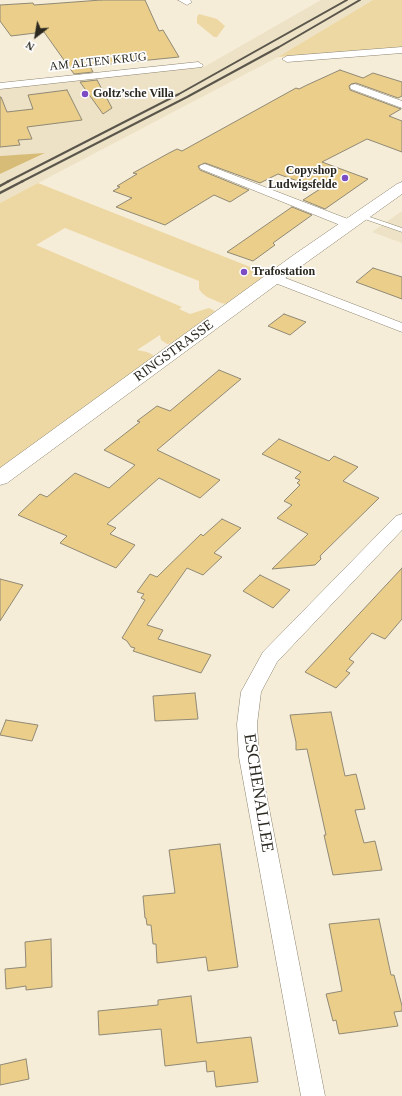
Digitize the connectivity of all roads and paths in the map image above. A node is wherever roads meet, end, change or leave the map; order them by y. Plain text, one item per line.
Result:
1 (402, 50) edge
2 (287, 59) dead end
3 (198, 65) dead end
4 (0, 86) edge
5 (355, 87) dead end
6 (402, 105) edge
7 (205, 167) dead end
8 (402, 187) edge
9 (355, 220) junction
10 (402, 230) edge
11 (275, 278) junction
12 (402, 328) edge
13 (0, 478) edge
14 (402, 520) edge
15 (312, 1096) edge

1 - 2 street
3 - 4 street, AM ALTEN KRUG
5 - 6 street
7 - 9 street
8 - 9 main road, RINGSTRASSE
9 - 10 lane
9 - 11 main road, RINGSTRASSE
11 - 12 street
11 - 13 main road, RINGSTRASSE
14 - 15 street, ESCHENALLEE

